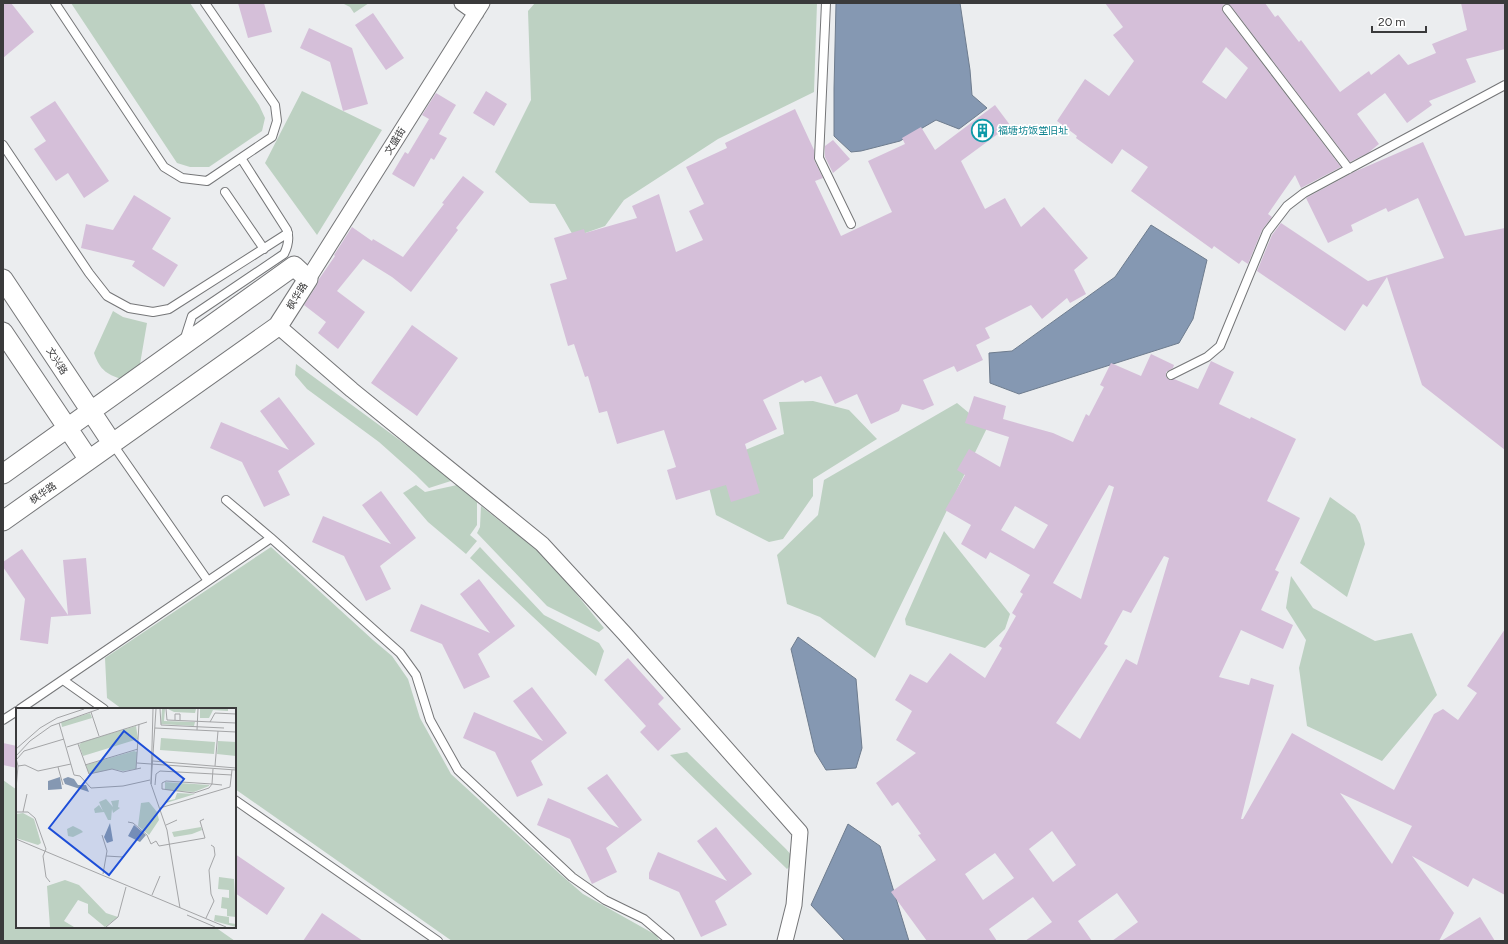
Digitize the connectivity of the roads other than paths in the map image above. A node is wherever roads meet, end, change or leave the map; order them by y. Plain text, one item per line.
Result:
1 (55, 3) edge
2 (204, 3) edge
3 (462, 3) edge
4 (826, 3) edge
5 (479, 8) edge
6 (1227, 9) dead end
7 (1505, 86) edge
8 (3, 145) edge
9 (241, 158) junction
10 (1349, 169) junction
11 (226, 192) dead end
12 (851, 224) dead end
13 (288, 233) junction
14 (264, 248) junction
15 (3, 279) edge
16 (308, 279) junction
17 (278, 326) junction
18 (3, 332) edge
19 (183, 346) junction
20 (1171, 375) dead end
21 (90, 412) junction
22 (67, 428) junction
23 (112, 443) junction
24 (89, 460) junction
25 (3, 474) edge
26 (226, 500) dead end
27 (3, 521) edge
28 (271, 538) junction
29 (208, 581) junction
30 (63, 680) junction
31 (21, 708) edge
32 (103, 708) edge
33 (16, 712) edge
34 (3, 720) edge
35 (236, 801) edge
36 (438, 941) edge
37 (670, 941) edge
38 (784, 941) edge

1 - 9 lane
2 - 9 lane
3 - 5 street
4 - 12 lane
5 - 16 street, 文盛街
6 - 10 lane
7 - 10 lane
8 - 14 lane
9 - 13 lane
10 - 20 lane
11 - 14 lane
13 - 14 lane
13 - 19 lane
15 - 21 street, 文兴路
16 - 17 street, 枫华路
16 - 19 street, 枫华路
17 - 23 street, 枫华路
17 - 38 street
18 - 22 street
19 - 21 street, 枫华路
21 - 22 street, 枫华路
21 - 23 street, 文兴路
22 - 24 street
22 - 25 street, 枫华路
23 - 24 street, 枫华路
23 - 29 lane
24 - 27 street, 枫华路
26 - 28 lane
28 - 29 lane
28 - 37 lane
29 - 30 lane
30 - 31 lane
30 - 32 lane
33 - 34 lane
35 - 36 lane

